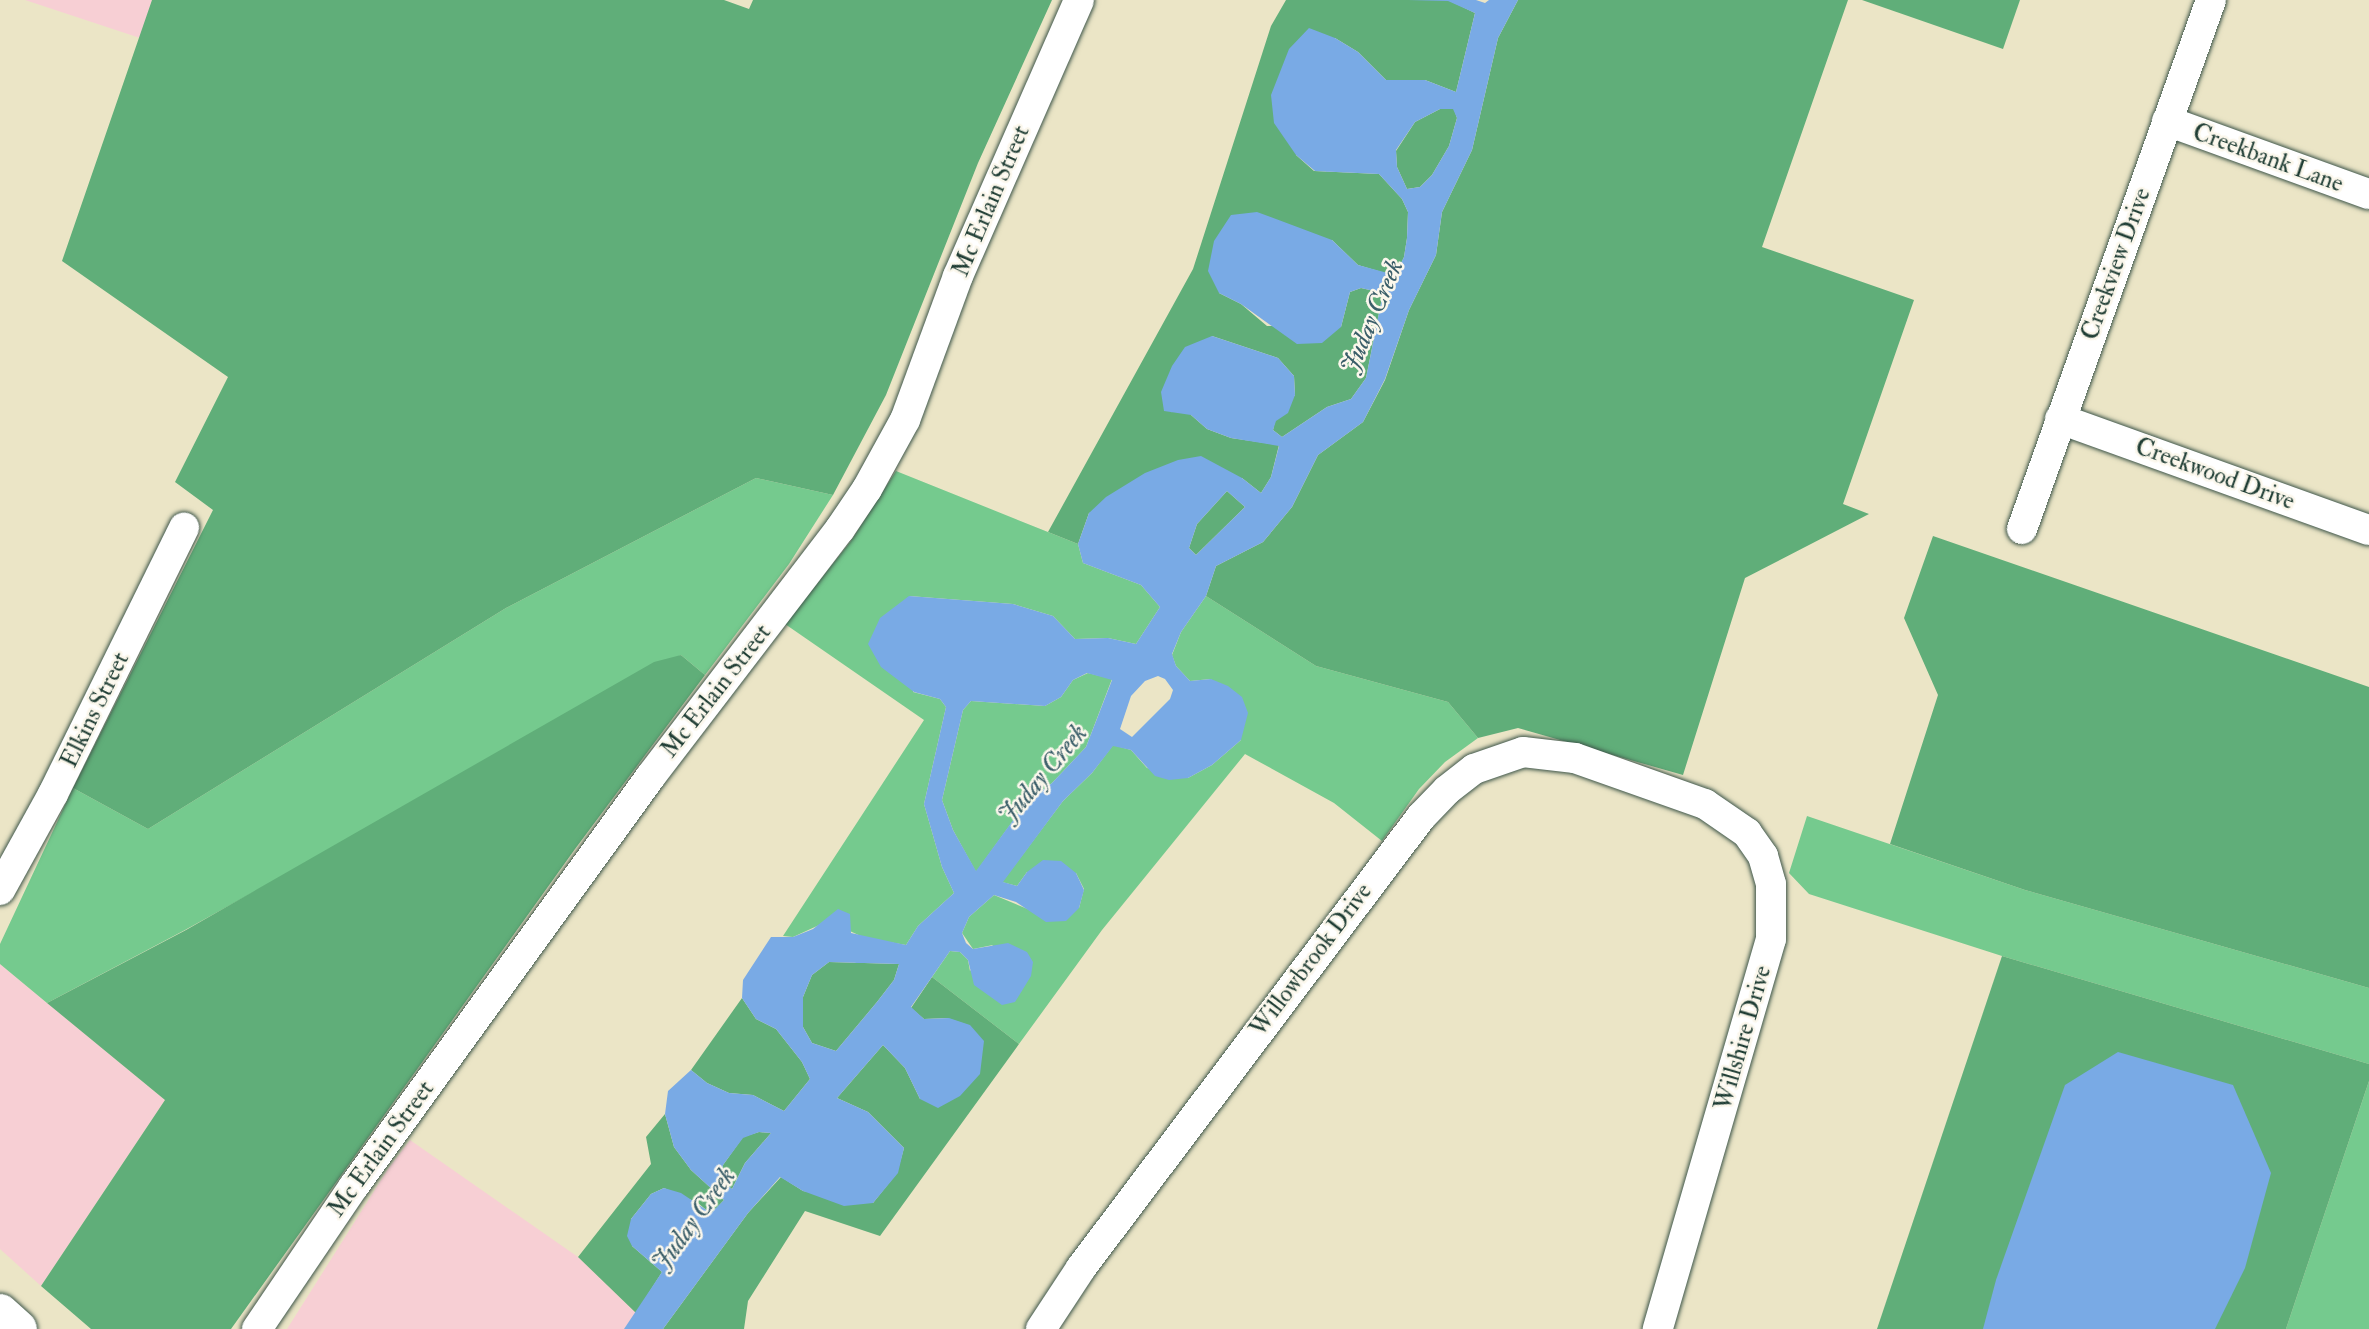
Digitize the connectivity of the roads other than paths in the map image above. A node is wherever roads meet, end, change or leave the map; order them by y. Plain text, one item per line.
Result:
1 (1079, 0) edge
2 (2211, 0) edge
3 (2167, 121) junction
4 (2369, 194) edge
5 (2060, 419) junction
6 (184, 527) dead end
7 (2022, 529) dead end
8 (2369, 530) edge
9 (1671, 789) joint
10 (0, 890) edge
11 (0, 1313) edge
12 (18, 1329) edge
13 (257, 1329) edge
14 (1041, 1329) edge
15 (1658, 1329) edge

1 - 13 street, Mc Erlain Street
2 - 3 street, Creekview Drive
3 - 4 street, Creekbank Lane
3 - 5 street, Creekview Drive
5 - 7 street, Creekview Drive
5 - 8 street, Creekwood Drive
6 - 10 street, Elkins Street
9 - 14 street, Willowbrook Drive
9 - 15 street, Willshire Drive
11 - 12 main road

